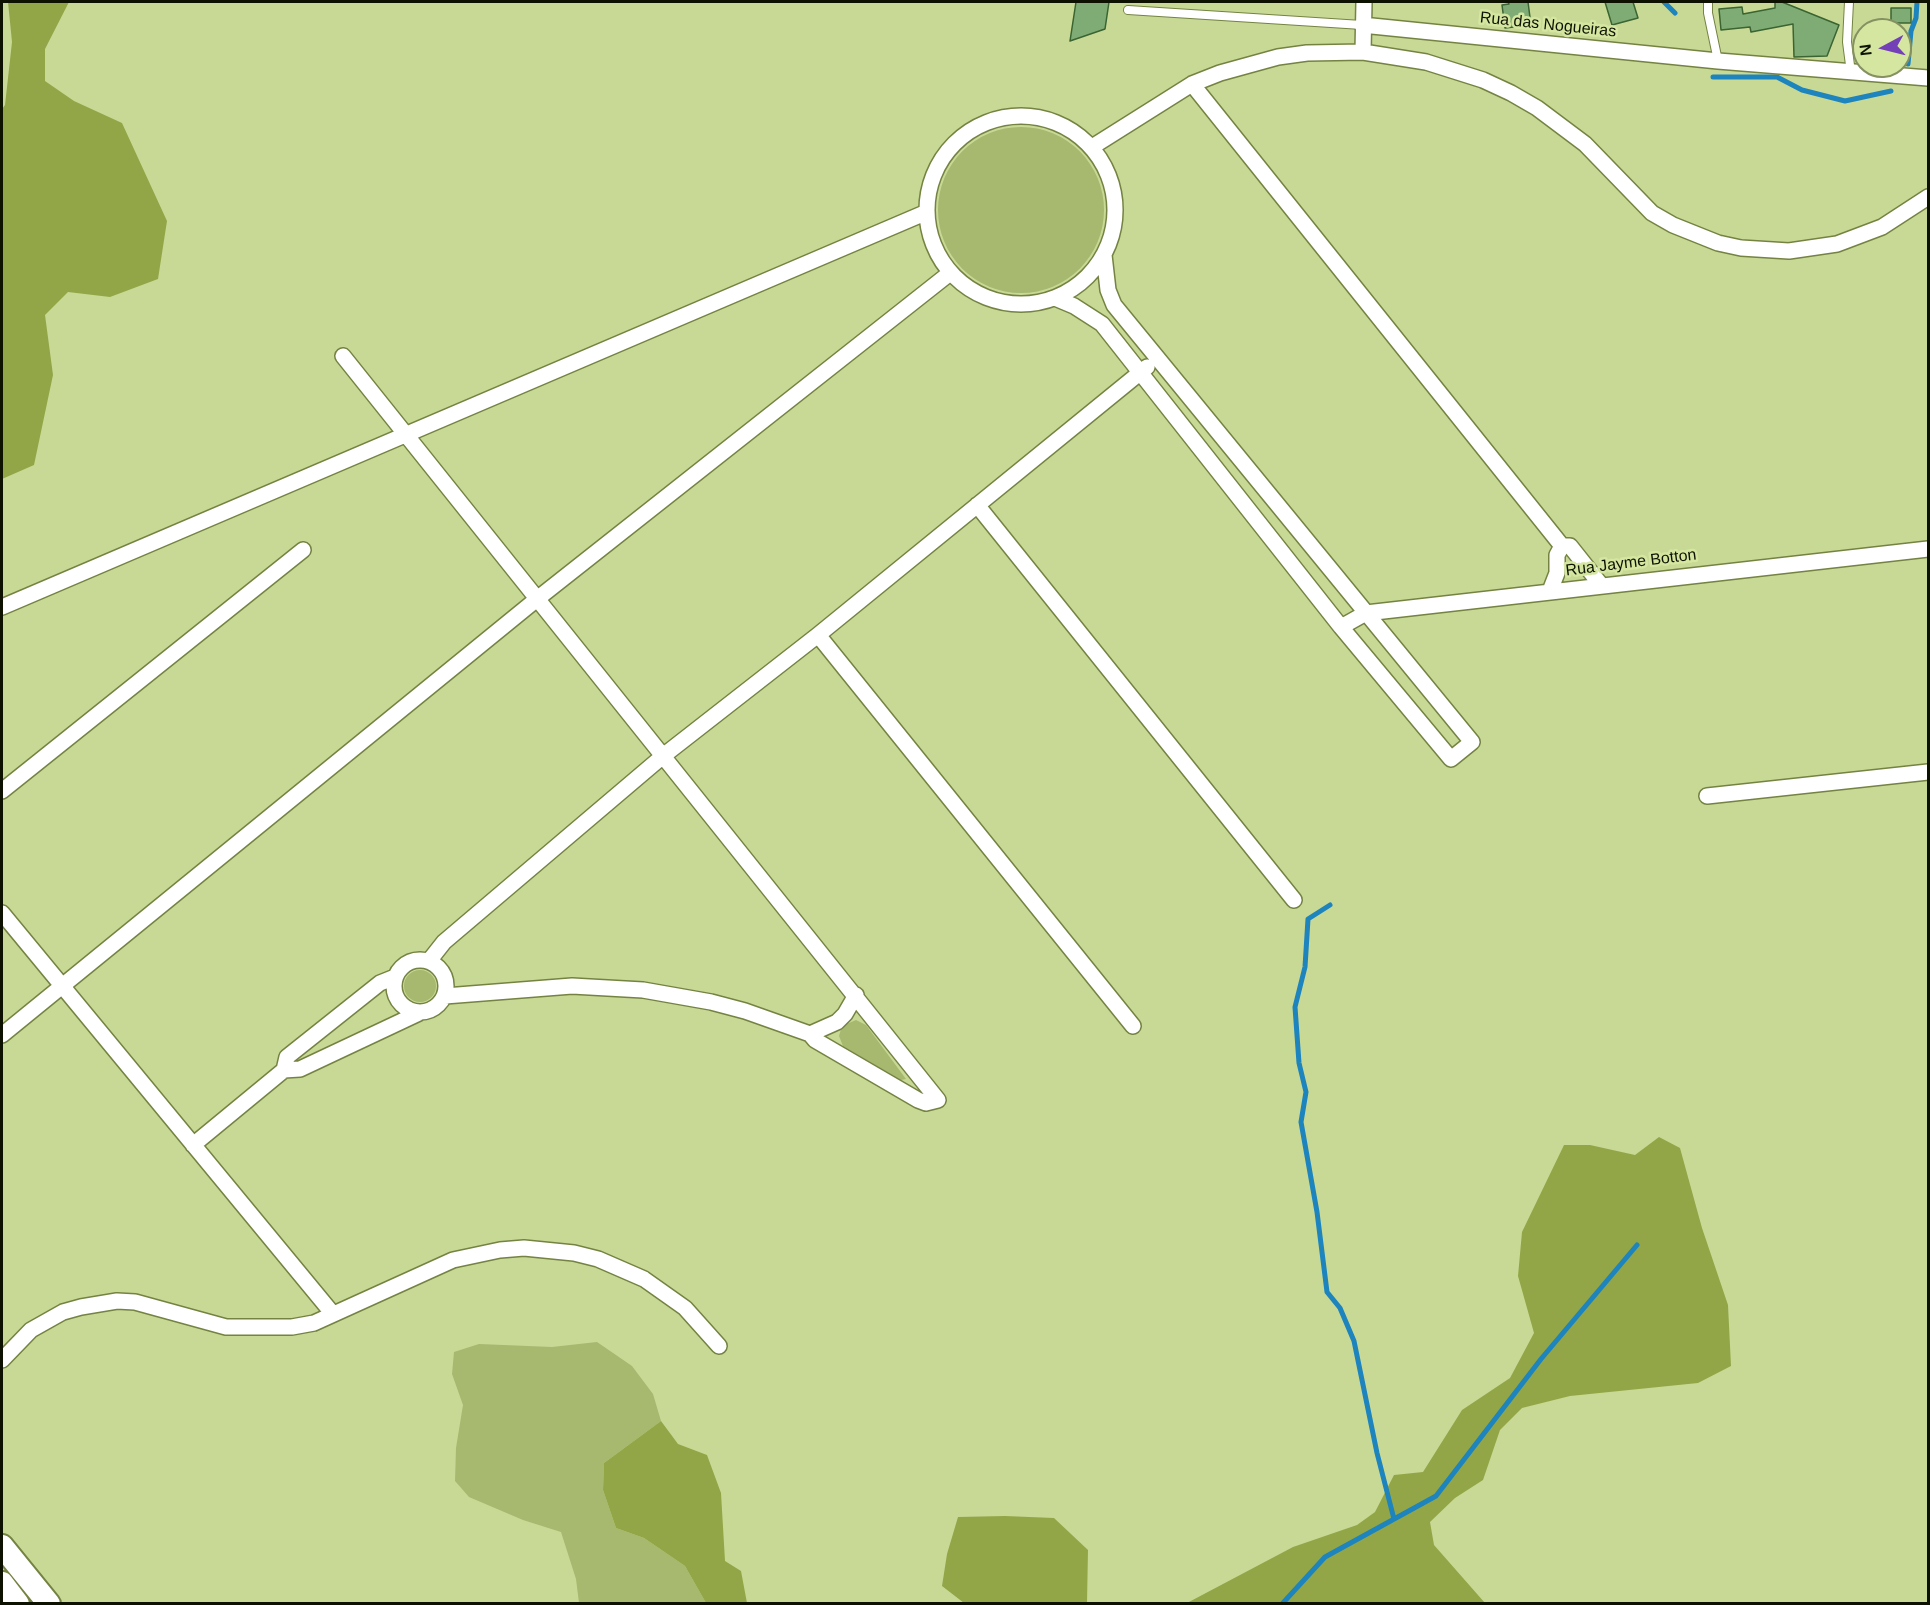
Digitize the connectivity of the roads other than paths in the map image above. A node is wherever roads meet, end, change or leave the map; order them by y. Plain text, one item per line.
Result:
1 (1364, 2) edge
2 (1708, 2) edge
3 (1849, 2) edge
4 (1128, 10) dead end
5 (1362, 25) junction
6 (1363, 52) junction
7 (1718, 61) junction
8 (1851, 73) junction
9 (1929, 78) edge
10 (1192, 84) junction
11 (1092, 147) junction
12 (1929, 197) edge
13 (927, 212) junction
14 (1104, 255) junction
15 (950, 273) junction
16 (1055, 298) junction
17 (343, 356) dead end
18 (1158, 360) junction
19 (1140, 372) junction
20 (405, 435) junction
21 (976, 505) junction
22 (1562, 546) junction
23 (1929, 549) edge
24 (303, 550) dead end
25 (1601, 585) junction
26 (1550, 591) junction
27 (537, 599) junction
28 (2, 607) edge
29 (1366, 613) junction
30 (1341, 627) junction
31 (818, 635) junction
32 (663, 756) junction
33 (1929, 772) edge
34 (2, 791) edge
35 (1707, 796) dead end
36 (1294, 900) dead end
37 (2, 913) edge
38 (429, 961) junction
39 (395, 977) junction
40 (63, 985) junction
41 (856, 995) junction
42 (445, 996) junction
43 (419, 1013) junction
44 (1133, 1026) dead end
45 (810, 1034) junction
46 (2, 1035) edge
47 (284, 1070) junction
48 (193, 1144) junction
49 (333, 1314) junction
50 (719, 1346) dead end
51 (2, 1360) edge
52 (2, 1546) edge
53 (2, 1583) edge
54 (18, 1604) edge
55 (49, 1604) edge

1 - 5 street
2 - 7 lane
3 - 8 lane
4 - 5 lane, Rua das Nogueiras
5 - 6 street
5 - 7 street, Rua das Nogueiras
6 - 10 street
6 - 12 street
7 - 8 street, Rua das Nogueiras
8 - 9 street, Rua das Nogueiras
10 - 11 street
10 - 22 street
11 - 13 street
11 - 14 street
13 - 15 street
13 - 20 street
14 - 16 street
14 - 18 street
15 - 16 street
15 - 27 street
16 - 19 street
17 - 20 street
18 - 19 street
18 - 29 street
19 - 21 street
19 - 30 street
20 - 27 street
20 - 28 street
21 - 31 street
21 - 36 street
22 - 25 street
22 - 26 street
23 - 25 street, Rua Jayme Botton
24 - 34 street
25 - 26 street, Rua Jayme Botton
26 - 29 street, Rua Jayme Botton
27 - 32 street
27 - 40 street
29 - 30 street, Rua Jayme Botton
29 - 30 street
31 - 32 street
31 - 44 street
32 - 38 street
32 - 41 street
33 - 35 street
37 - 40 street
38 - 39 street
38 - 42 street
39 - 43 street
39 - 47 street
40 - 46 street
40 - 48 street
41 - 45 street
41 - 45 street
42 - 43 street
42 - 45 street
43 - 47 street
47 - 48 street
48 - 49 street
49 - 50 street
49 - 51 street
52 - 55 street
53 - 54 street

